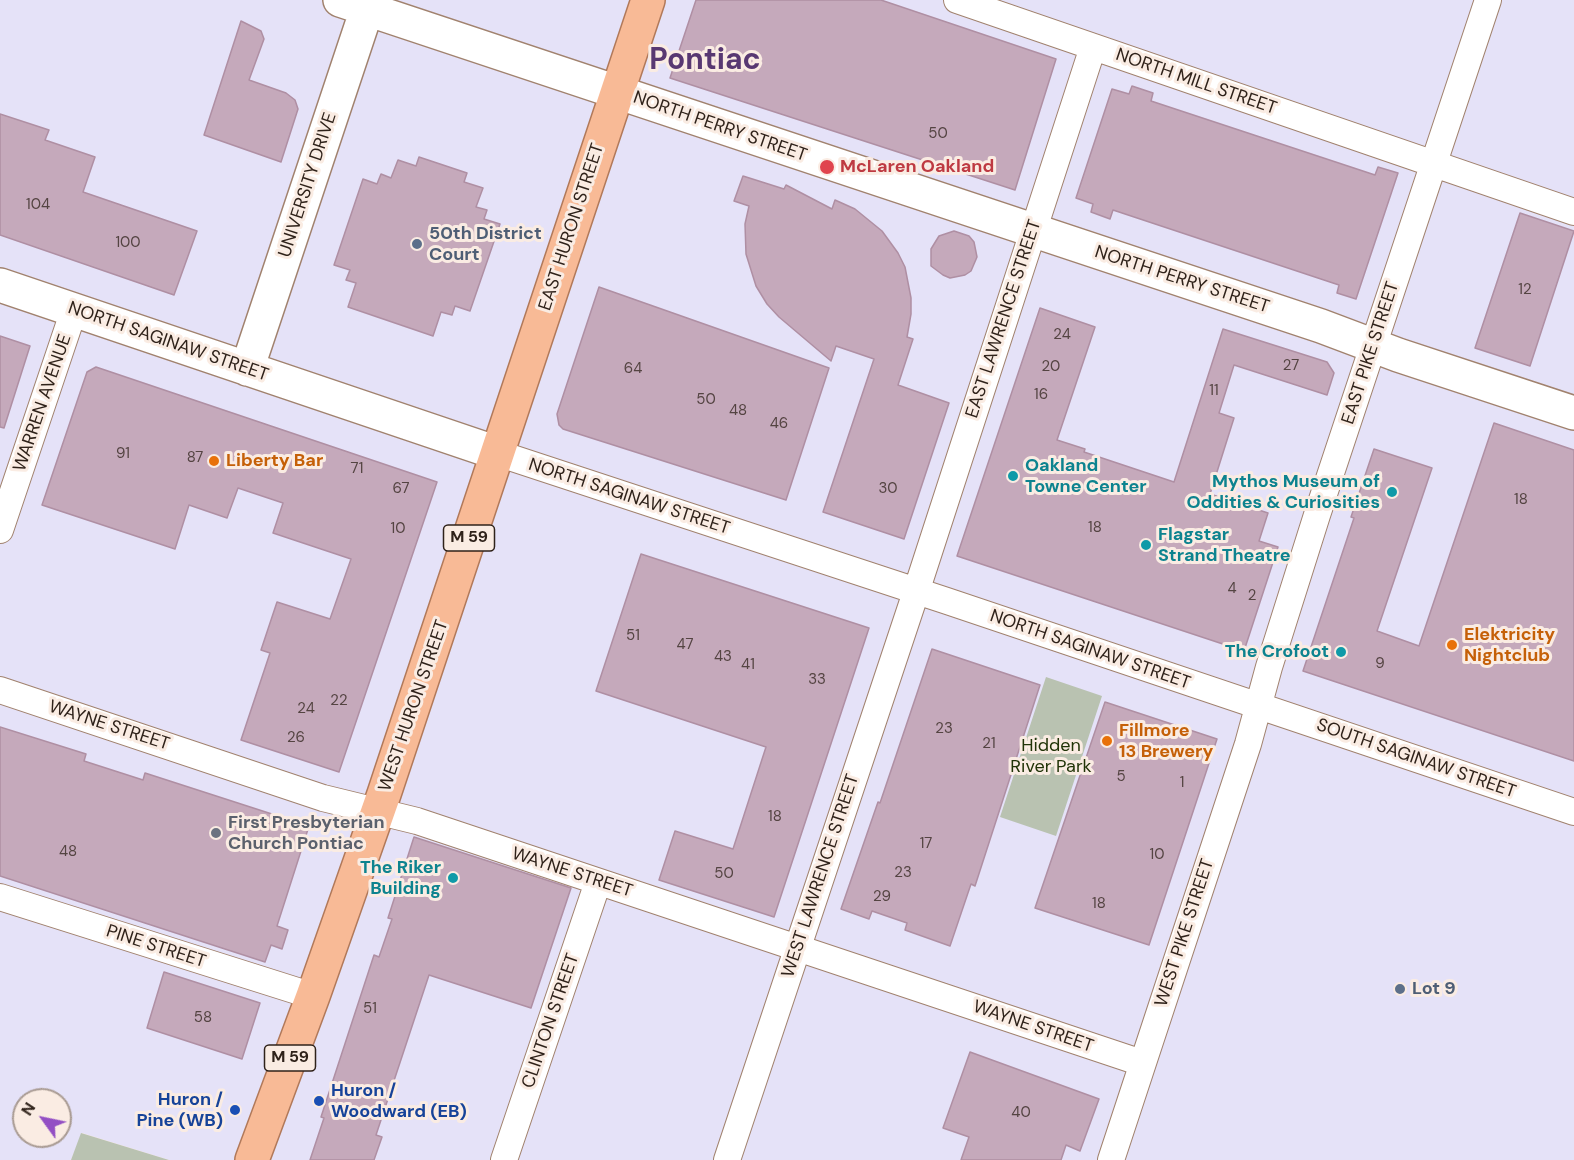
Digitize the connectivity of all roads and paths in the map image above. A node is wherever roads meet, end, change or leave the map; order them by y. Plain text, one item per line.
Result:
1 (648, 0) edge
2 (957, 0) edge
3 (1488, 0) edge
4 (359, 3) edge
5 (1093, 47) junction
6 (617, 93) junction
7 (1434, 164) junction
8 (1574, 212) edge
9 (1033, 231) junction
10 (0, 285) edge
11 (74, 310) junction
12 (1374, 345) junction
13 (247, 369) junction
14 (1574, 413) edge
15 (496, 453) junction
16 (0, 530) edge
17 (916, 591) junction
18 (0, 690) edge
19 (1258, 706) junction
20 (378, 812) junction
21 (1574, 812) edge
22 (598, 882) junction
23 (0, 897) edge
24 (797, 948) junction
25 (313, 996) junction
26 (1142, 1064) junction
27 (252, 1160) edge
28 (504, 1160) edge
29 (727, 1160) edge
30 (1111, 1160) edge

1 - 6 highway, EAST HURON STREET / M 59
2 - 5 street, NORTH MILL STREET
3 - 7 street, EAST PIKE STREET
4 - 6 street, NORTH PERRY STREET
4 - 13 street, UNIVERSITY DRIVE
5 - 7 street, NORTH MILL STREET
5 - 9 street, EAST LAWRENCE STREET
6 - 9 street, NORTH PERRY STREET
6 - 15 highway, EAST HURON STREET / M 59
7 - 8 street, NORTH MILL STREET
7 - 12 street, EAST PIKE STREET
9 - 12 street, NORTH PERRY STREET
9 - 17 street, EAST LAWRENCE STREET
10 - 11 street, NORTH SAGINAW STREET
11 - 13 street, NORTH SAGINAW STREET
11 - 16 street, WARREN AVENUE
12 - 14 street, NORTH PERRY STREET
12 - 19 street, EAST PIKE STREET
13 - 15 street, NORTH SAGINAW STREET
15 - 17 street, NORTH SAGINAW STREET
15 - 20 highway, WEST HURON STREET / M 59
17 - 19 street, NORTH SAGINAW STREET
17 - 24 street, WEST LAWRENCE STREET
18 - 20 street, WAYNE STREET
19 - 21 street, SOUTH SAGINAW STREET
19 - 26 street, WEST PIKE STREET
20 - 22 street, WAYNE STREET
20 - 25 highway, WEST HURON STREET / M 59
22 - 24 street, WAYNE STREET
22 - 28 street, CLINTON STREET
23 - 25 street, PINE STREET
24 - 26 street, WAYNE STREET
24 - 29 street, WEST LAWRENCE STREET
25 - 27 highway, WEST HURON STREET / M 59
26 - 30 street, WEST PIKE STREET

